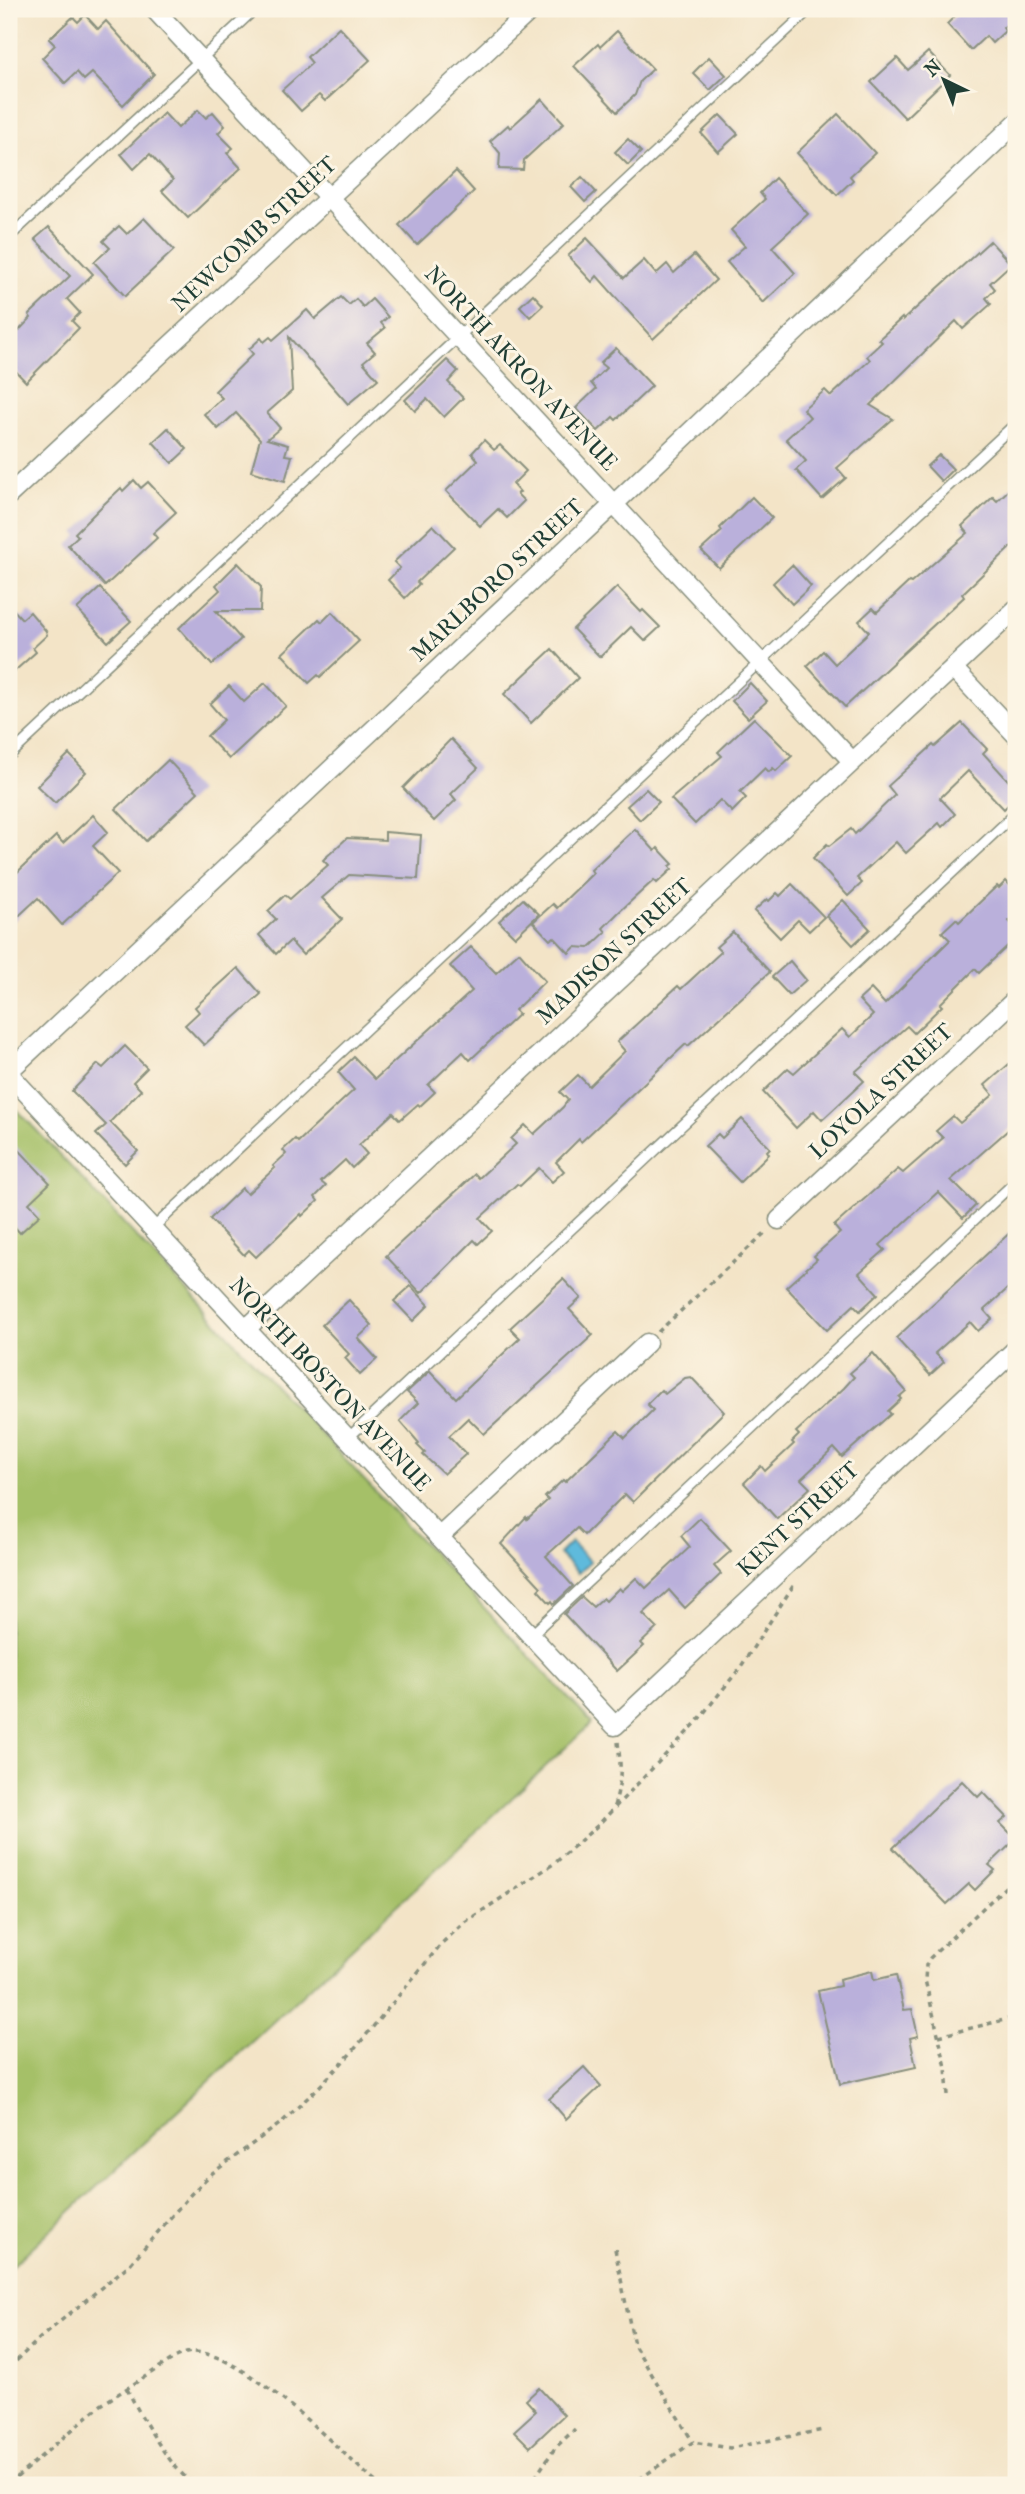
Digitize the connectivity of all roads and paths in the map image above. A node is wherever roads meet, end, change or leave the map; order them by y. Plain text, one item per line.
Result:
1 (154, 9) edge
2 (255, 9) edge
3 (533, 9) edge
4 (810, 9) edge
5 (201, 59) junction
6 (1016, 123) edge
7 (329, 198) junction
8 (9, 237) edge
9 (459, 337) junction
10 (1016, 423) edge
11 (9, 495) edge
12 (614, 504) junction
13 (1016, 609) edge
14 (759, 660) junction
15 (953, 668) junction
16 (1016, 735) edge
17 (9, 756) edge
18 (852, 761) junction
19 (1016, 813) edge
20 (1016, 999) edge
21 (9, 1073) edge
22 (1016, 1181) edge
23 (779, 1220) joint
24 (153, 1228) junction
25 (246, 1329) junction
26 (646, 1343) joint
27 (1016, 1349) edge
28 (347, 1439) junction
29 (439, 1537) junction
30 (796, 1583) dead end
31 (531, 1635) junction
32 (615, 1726) junction
33 (613, 1809) junction
34 (1016, 1877) edge
35 (1016, 2017) edge
36 (939, 2036) junction
37 (948, 2095) dead end
38 (615, 2249) dead end
39 (9, 2368) edge
40 (127, 2389) junction
41 (575, 2429) dead end
42 (823, 2430) dead end
43 (693, 2442) junction
44 (9, 2484) edge
45 (195, 2485) edge
46 (379, 2485) edge
47 (540, 2485) edge
48 (631, 2485) edge

1 - 5 street, NORTH AKRON AVENUE
2 - 5 lane
3 - 7 street, NEWCOMB STREET
4 - 9 lane
5 - 7 street, NORTH AKRON AVENUE
5 - 8 lane
6 - 12 street, MARLBORO STREET
7 - 9 street, NORTH AKRON AVENUE
7 - 11 street, NEWCOMB STREET
9 - 12 street, NORTH AKRON AVENUE
9 - 17 lane
10 - 14 lane
12 - 14 street, NORTH AKRON AVENUE
12 - 21 street, MARLBORO STREET
13 - 15 street, MADISON STREET
14 - 18 street, NORTH AKRON AVENUE
14 - 24 lane
15 - 16 street
15 - 18 street, MADISON STREET
18 - 25 street, MADISON STREET
19 - 28 lane
20 - 23 street, LOYOLA STREET
21 - 24 street, NORTH BOSTON AVENUE
22 - 31 lane
23 - 26 path
24 - 25 street, NORTH BOSTON AVENUE
25 - 28 street, NORTH BOSTON AVENUE
26 - 29 street
27 - 32 street, KENT STREET
28 - 29 street, NORTH BOSTON AVENUE
29 - 31 street, NORTH BOSTON AVENUE
30 - 33 path
31 - 32 street, NORTH BOSTON AVENUE
32 - 33 path
33 - 39 path
34 - 36 path
35 - 36 path
36 - 37 path
38 - 43 path
40 - 44 path
40 - 45 path
40 - 46 path
41 - 47 path
42 - 43 path
43 - 48 path

